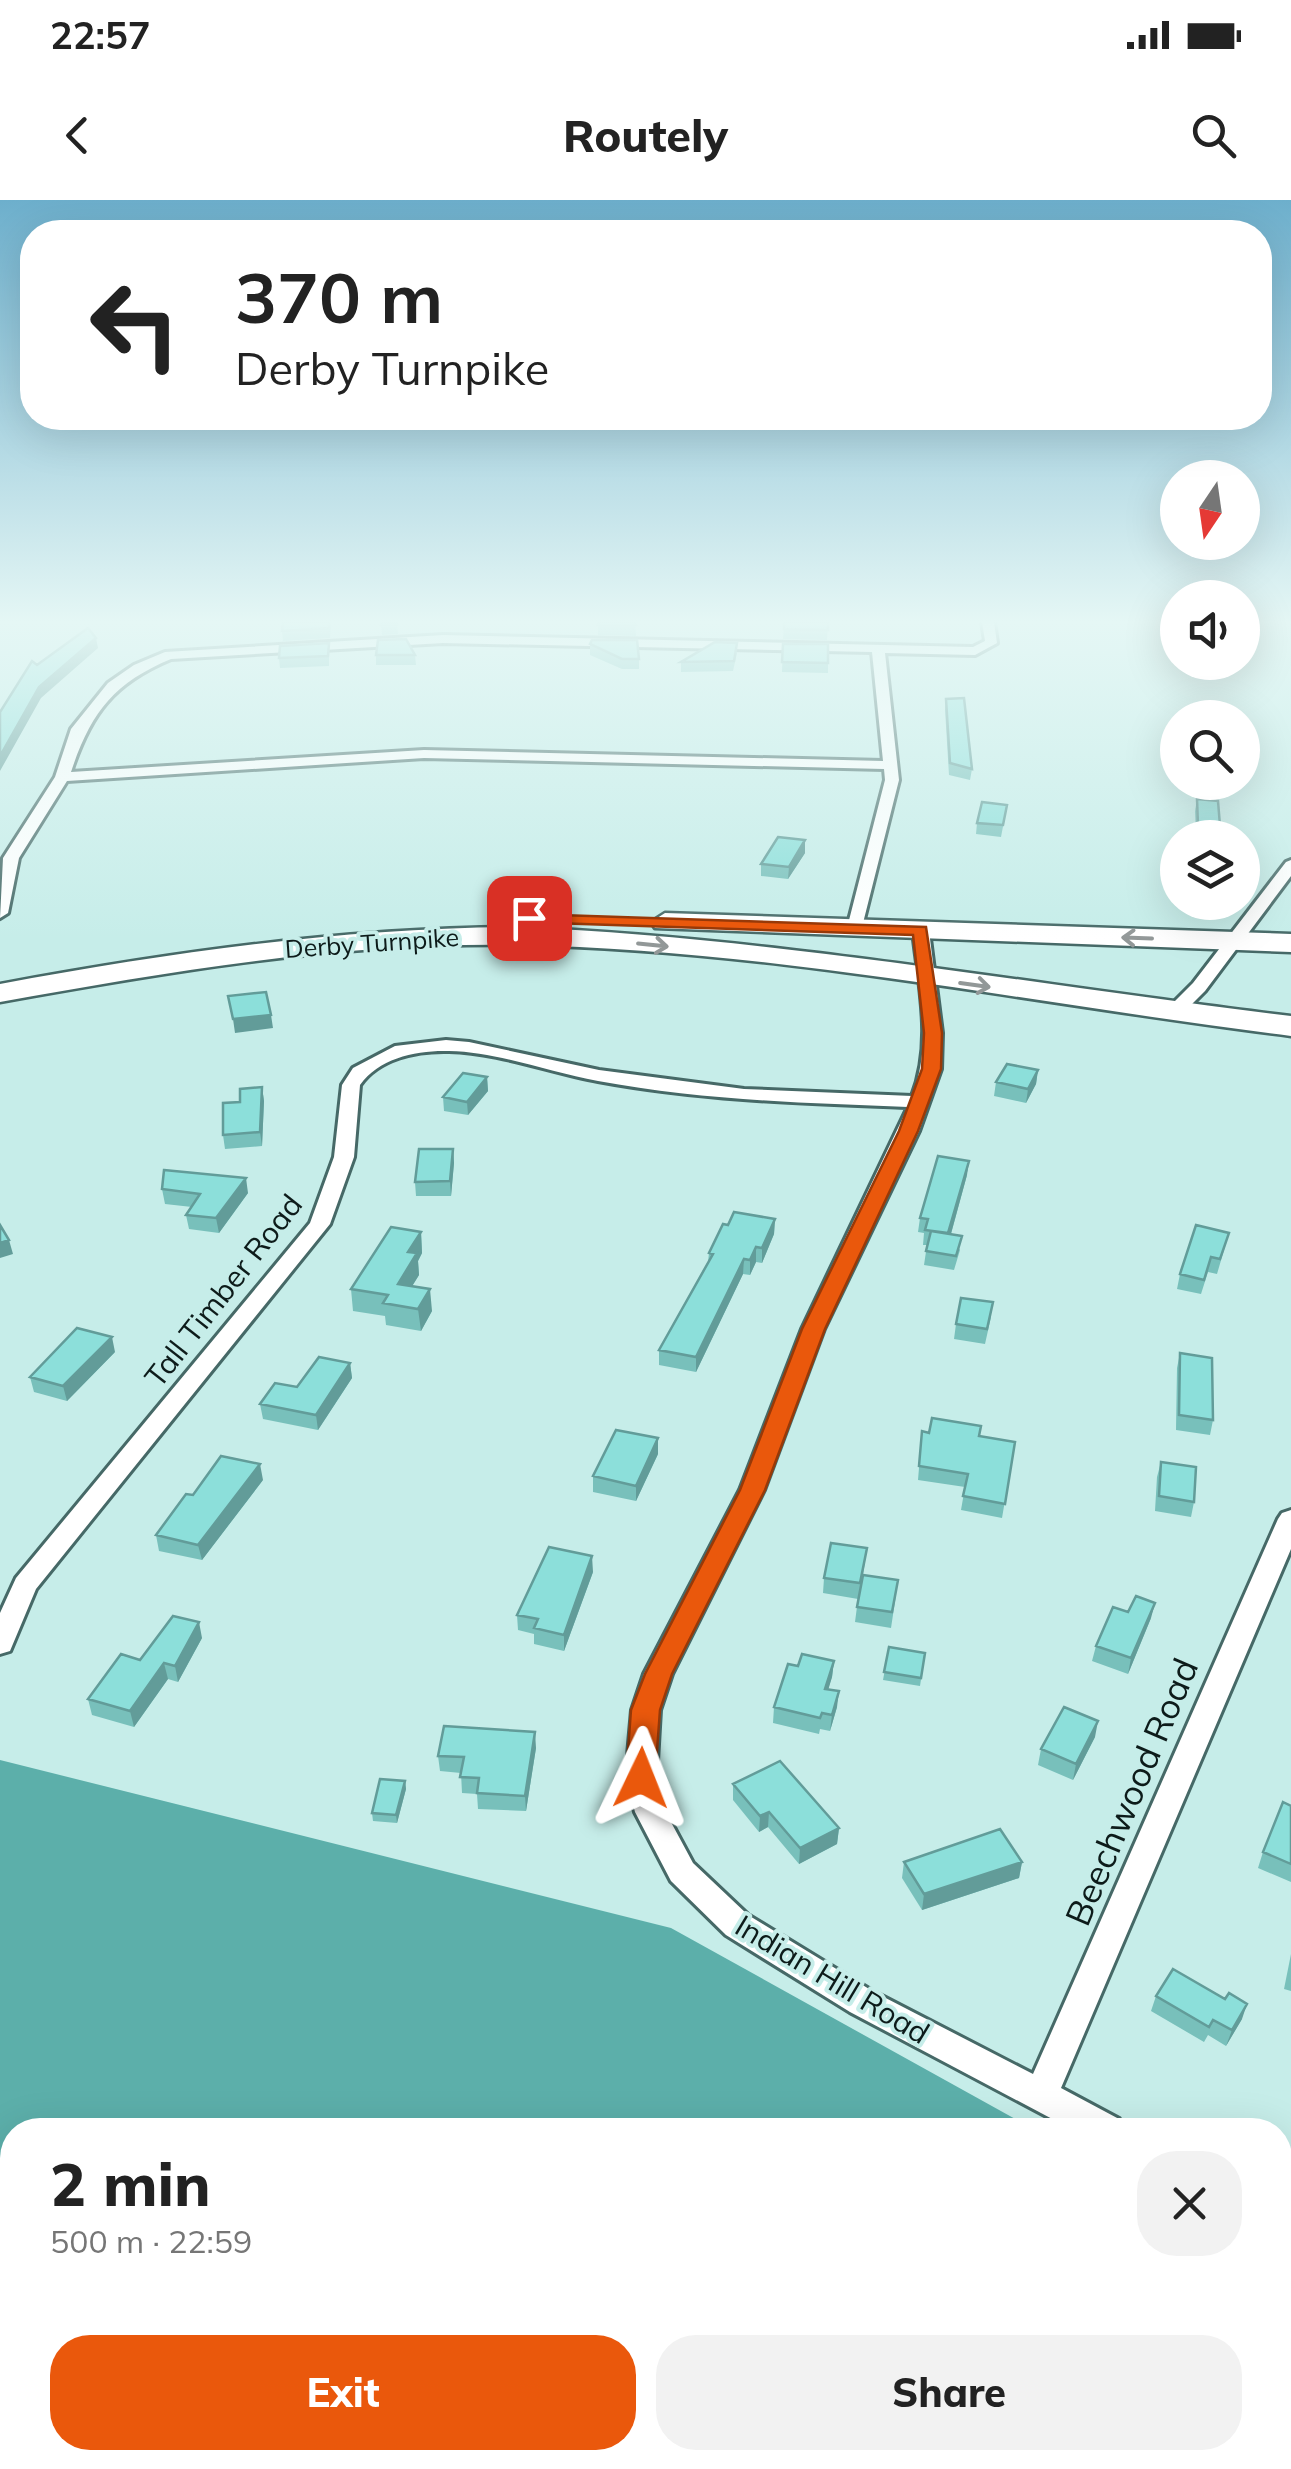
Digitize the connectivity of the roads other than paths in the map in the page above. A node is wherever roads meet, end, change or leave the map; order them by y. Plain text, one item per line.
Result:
1 (80, 728) edge
2 (888, 728) edge
3 (892, 765) junction
4 (62, 776) junction
5 (1291, 865) edge
6 (1274, 888) junction
7 (1288, 901) edge
8 (0, 913) edge
9 (855, 928) junction
10 (920, 930) junction
11 (1234, 941) junction
12 (1291, 943) edge
13 (0, 970) edge
14 (925, 978) junction
15 (0, 993) edge
16 (1174, 1012) junction
17 (1291, 1026) edge
18 (917, 1102) junction
19 (1291, 1519) edge
20 (0, 1644) edge
21 (1041, 2095) junction
22 (1084, 2118) edge

1 - 4 street
2 - 3 street
3 - 4 street
3 - 9 street
4 - 8 street
5 - 6 street
6 - 7 street
6 - 11 street
9 - 10 highway, Derby Turnpike
9 - 13 highway, Derby Turnpike
11 -> 10 highway, Derby Turnpike
10 - 14 street
11 - 12 highway, Derby Turnpike
11 - 16 street
15 -> 14 highway, Derby Turnpike
14 -> 16 highway, Derby Turnpike
14 - 18 street, Indian Hill Road
16 - 17 highway, Derby Turnpike
18 - 20 street, Tall Timber Road
18 - 21 street, Indian Hill Road
19 - 21 street, Beechwood Road
21 - 22 street, Indian Hill Road

